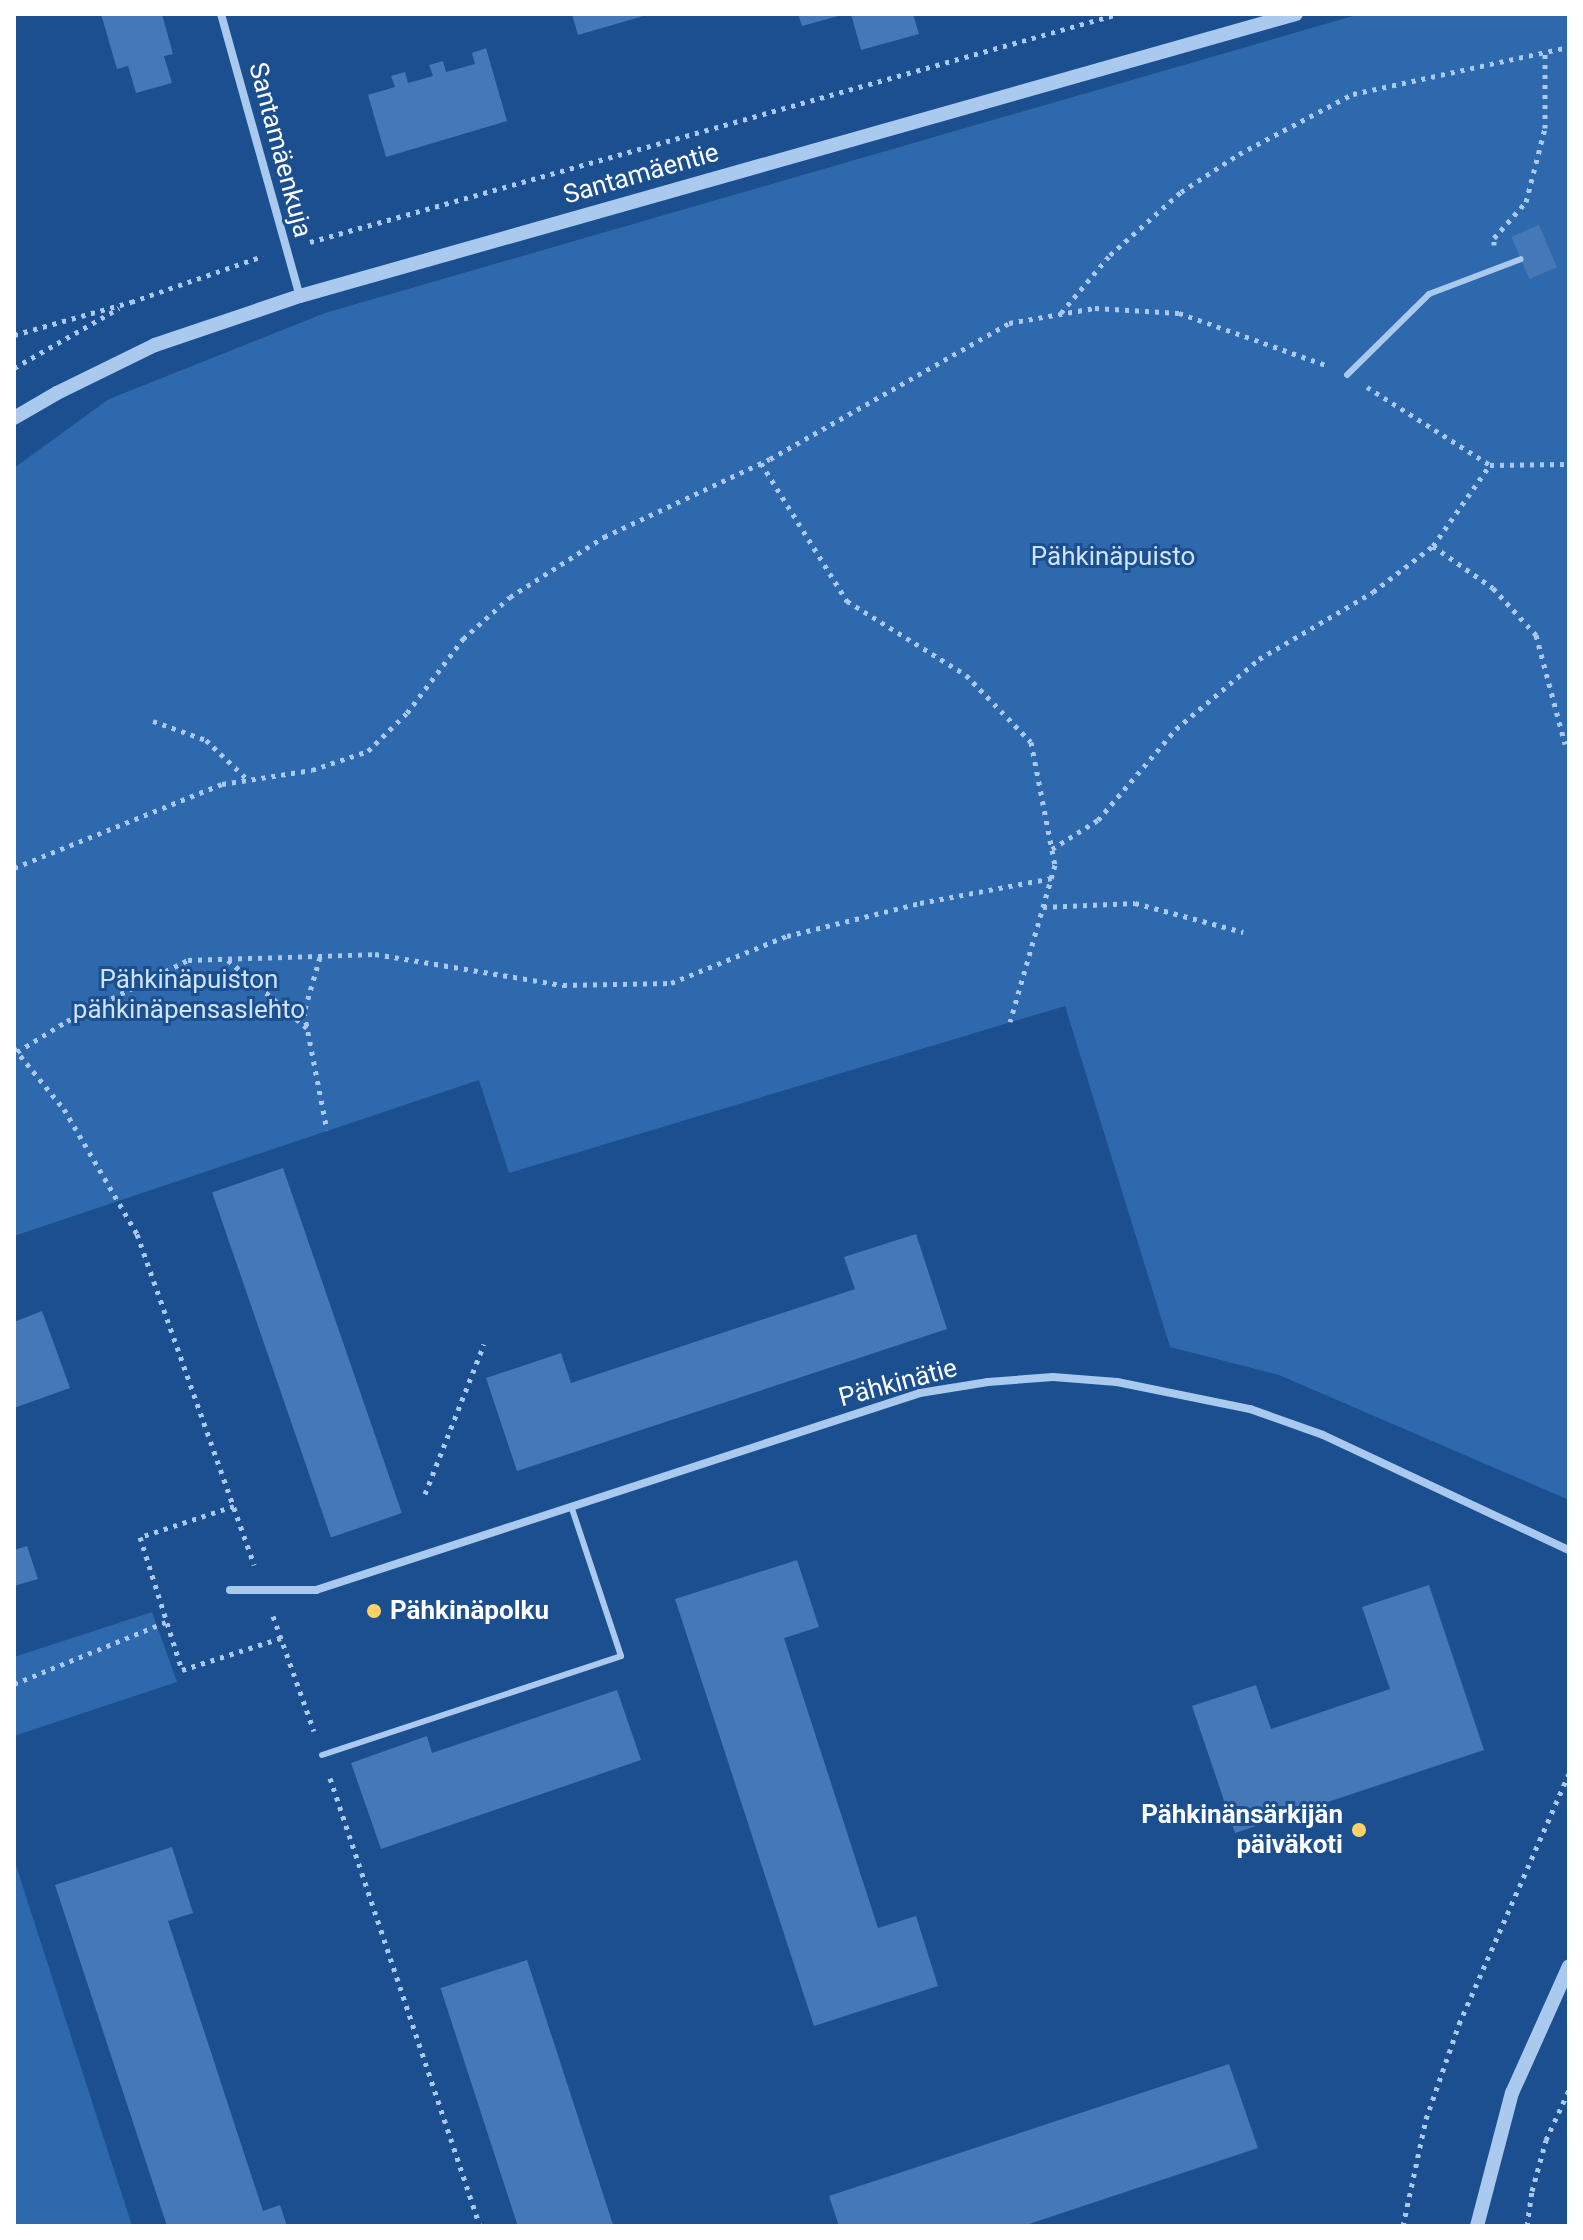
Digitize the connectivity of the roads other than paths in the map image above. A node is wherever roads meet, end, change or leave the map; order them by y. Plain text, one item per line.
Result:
1 (221, 14) edge
2 (1296, 14) edge
3 (1521, 259) dead end
4 (300, 296) junction
5 (1347, 375) road end
6 (14, 418) edge
7 (571, 1506) junction
8 (1569, 1550) edge
9 (230, 1590) dead end
10 (322, 1755) road end
11 (1569, 1966) edge
12 (1477, 2226) edge

1 - 4 street, Santamäenkuja
2 - 4 street, Santamäentie
3 - 5 lane
4 - 6 street, Santamäentie
7 - 8 street, Pähkinätie
7 - 9 street, Pähkinätie
7 - 10 lane
11 - 12 street

